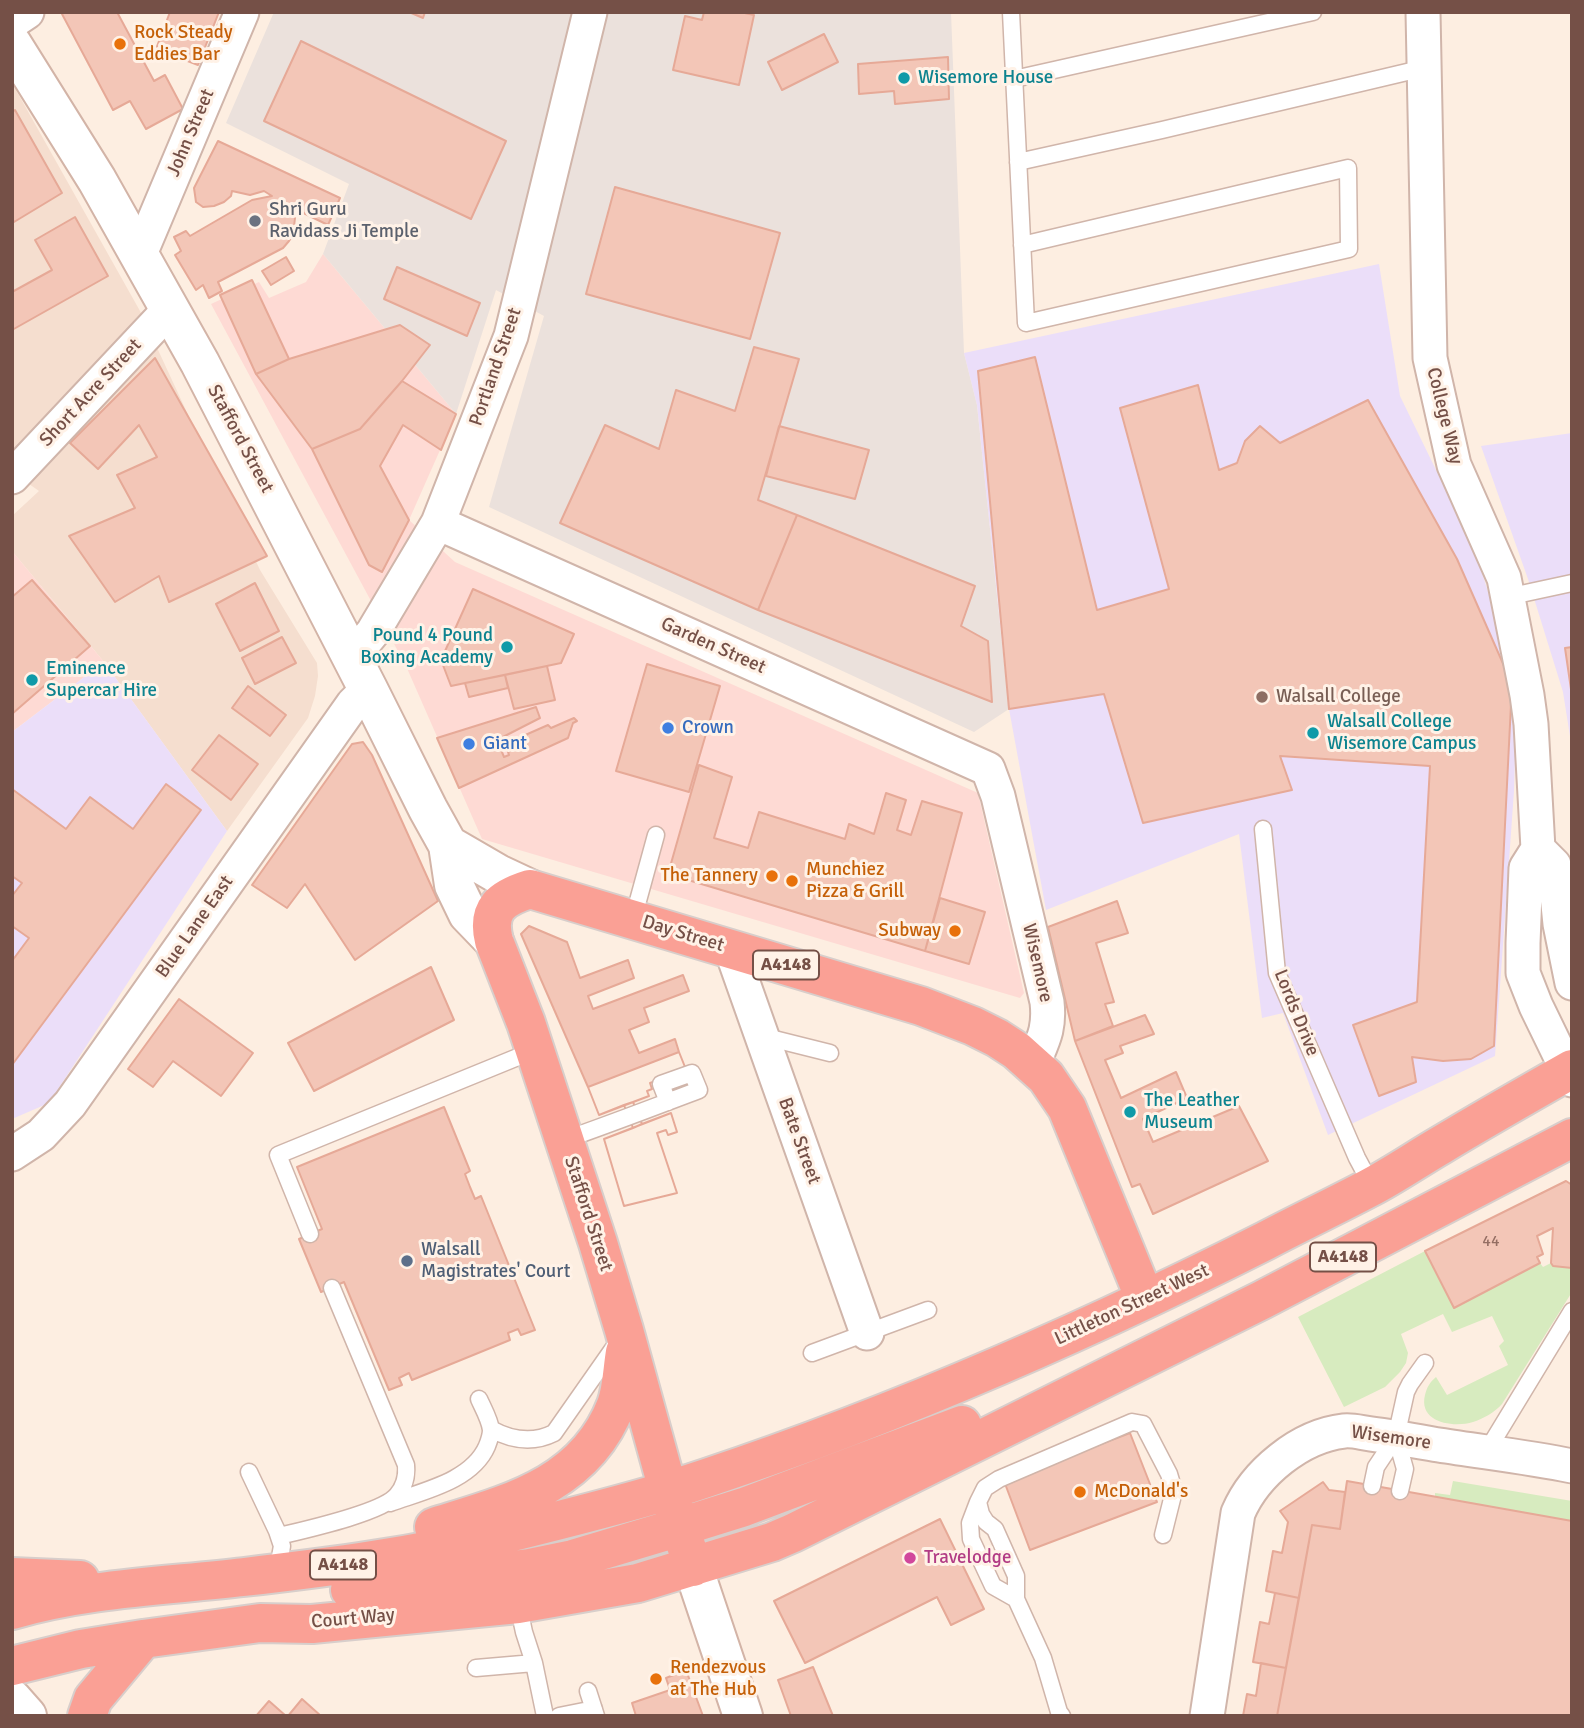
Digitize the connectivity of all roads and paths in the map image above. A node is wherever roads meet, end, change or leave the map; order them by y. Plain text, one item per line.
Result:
1 (27, 12) edge
2 (242, 12) edge
3 (590, 12) edge
4 (1011, 12) edge
5 (1313, 12) edge
6 (1423, 12) edge
7 (12, 22) edge
8 (18, 67) edge
9 (1424, 68) junction
10 (1014, 79) junction
11 (1018, 162) junction
12 (1022, 245) junction
13 (139, 254) junction
14 (170, 309) junction
15 (12, 477) edge
16 (438, 523) junction
17 (1572, 583) edge
18 (1507, 597) junction
19 (351, 655) junction
20 (368, 689) junction
21 (988, 769) joint
22 (1263, 829) dead end
23 (656, 835) dead end
24 (1538, 849) junction
25 (457, 860) junction
26 (530, 888) junction
27 (633, 919) junction
28 (490, 921) junction
29 (731, 948) junction
30 (1572, 983) edge
31 (762, 1036) junction
32 (535, 1050) junction
33 (830, 1053) dead end
34 (1033, 1064) junction
35 (1570, 1074) edge
36 (668, 1102) dead end
37 (1572, 1138) edge
38 (564, 1140) junction
39 (12, 1154) edge
40 (1372, 1186) junction
41 (310, 1234) dead end
42 (332, 1287) dead end
43 (1145, 1299) junction
44 (928, 1310) dead end
45 (1572, 1311) edge
46 (867, 1333) junction
47 (625, 1336) junction
48 (812, 1353) dead end
49 (1425, 1363) dead end
50 (1112, 1373) junction
51 (479, 1399) dead end
52 (491, 1429) junction
53 (1000, 1430) junction
54 (1396, 1437) junction
55 (1493, 1441) dead end
56 (1572, 1466) edge
57 (249, 1472) dead end
58 (1372, 1486) dead end
59 (668, 1490) junction
60 (1400, 1492) dead end
61 (978, 1502) junction
62 (381, 1506) junction
63 (680, 1528) junction
64 (1163, 1535) dead end
65 (279, 1536) junction
66 (360, 1562) junction
67 (693, 1567) junction
68 (267, 1574) junction
69 (12, 1577) edge
70 (170, 1583) junction
71 (1016, 1599) junction
72 (518, 1604) junction
73 (12, 1610) edge
74 (143, 1639) junction
75 (534, 1663) junction
76 (12, 1666) edge
77 (476, 1668) dead end
78 (587, 1691) dead end
79 (12, 1699) edge
80 (595, 1712) edge
81 (26, 1716) edge
82 (87, 1716) edge
83 (545, 1716) edge
84 (559, 1716) edge
85 (743, 1716) edge
86 (1062, 1716) edge
87 (1207, 1716) edge

1 - 7 street
2 - 13 street, John Street
3 - 16 street, Portland Street
4 - 10 lane
5 - 10 lane
6 - 9 street, College Way
8 - 13 main road, Stafford Street
9 - 11 lane
9 - 18 street, College Way
10 - 11 lane
11 - 12 lane
12 - 12 lane
13 - 14 main road, Stafford Street
14 - 15 street, Short Acre Street
14 - 19 main road, Stafford Street
16 - 19 street, Portland Street
16 - 21 street, Garden Street
17 - 18 lane
18 - 24 street, College Way
19 - 20 main road, Stafford Street
20 - 25 main road, Stafford Street
20 - 39 street, Blue Lane East
21 - 34 street, Wisemore
22 - 40 lane, Lords Drive
23 - 27 lane
24 - 30 street
24 - 35 street, College Way
25 - 26 main road
25 - 28 main road, Stafford Street
26 - 27 highway, Day Street / A4148
26 - 28 highway
27 - 29 highway, Day Street / A4148
28 - 32 highway, Stafford Street
29 - 31 street, Bate Street
29 - 34 highway, Day Street / A4148
31 - 33 lane
31 - 46 street, Bate Street
32 - 38 highway, Stafford Street
32 - 41 lane
34 - 43 highway, A4148
35 - 40 highway, Littleton Street West / A4148
36 - 38 lane
37 - 50 highway, A4148
38 - 47 highway, Stafford Street
40 - 43 highway, Littleton Street West / A4148
42 - 62 lane
43 - 50 highway
43 - 59 highway, Littleton Street West / A4148
44 - 46 lane
45 - 55 lane
46 - 48 lane
47 - 52 lane
47 - 59 highway, Stafford Street
47 - 66 highway
49 - 54 lane
50 - 53 highway, A4148
51 - 52 lane
52 - 62 lane
53 - 63 highway
53 - 67 highway, A4148
54 - 56 street, Wisemore
54 - 58 lane
54 - 60 lane
54 - 87 street, Wisemore
57 - 65 lane
59 - 63 highway, Stafford Street
59 - 66 highway, A4148
61 - 64 lane
61 - 71 lane
61 - 71 lane
62 - 65 lane
63 - 67 highway, Stafford Street
63 - 70 highway
65 - 68 lane
66 - 68 highway, A4148
67 - 72 highway, Court Way / A4148
67 - 85 main road
68 - 70 highway, A4148
69 - 70 highway
70 - 73 highway, A4148
71 - 86 lane
72 - 74 highway, Court Way / A4148
72 - 75 lane
74 - 76 highway, Court Way / A4148
74 - 82 highway
75 - 77 lane
75 - 83 lane
78 - 80 lane
79 - 81 main road
80 - 84 lane

